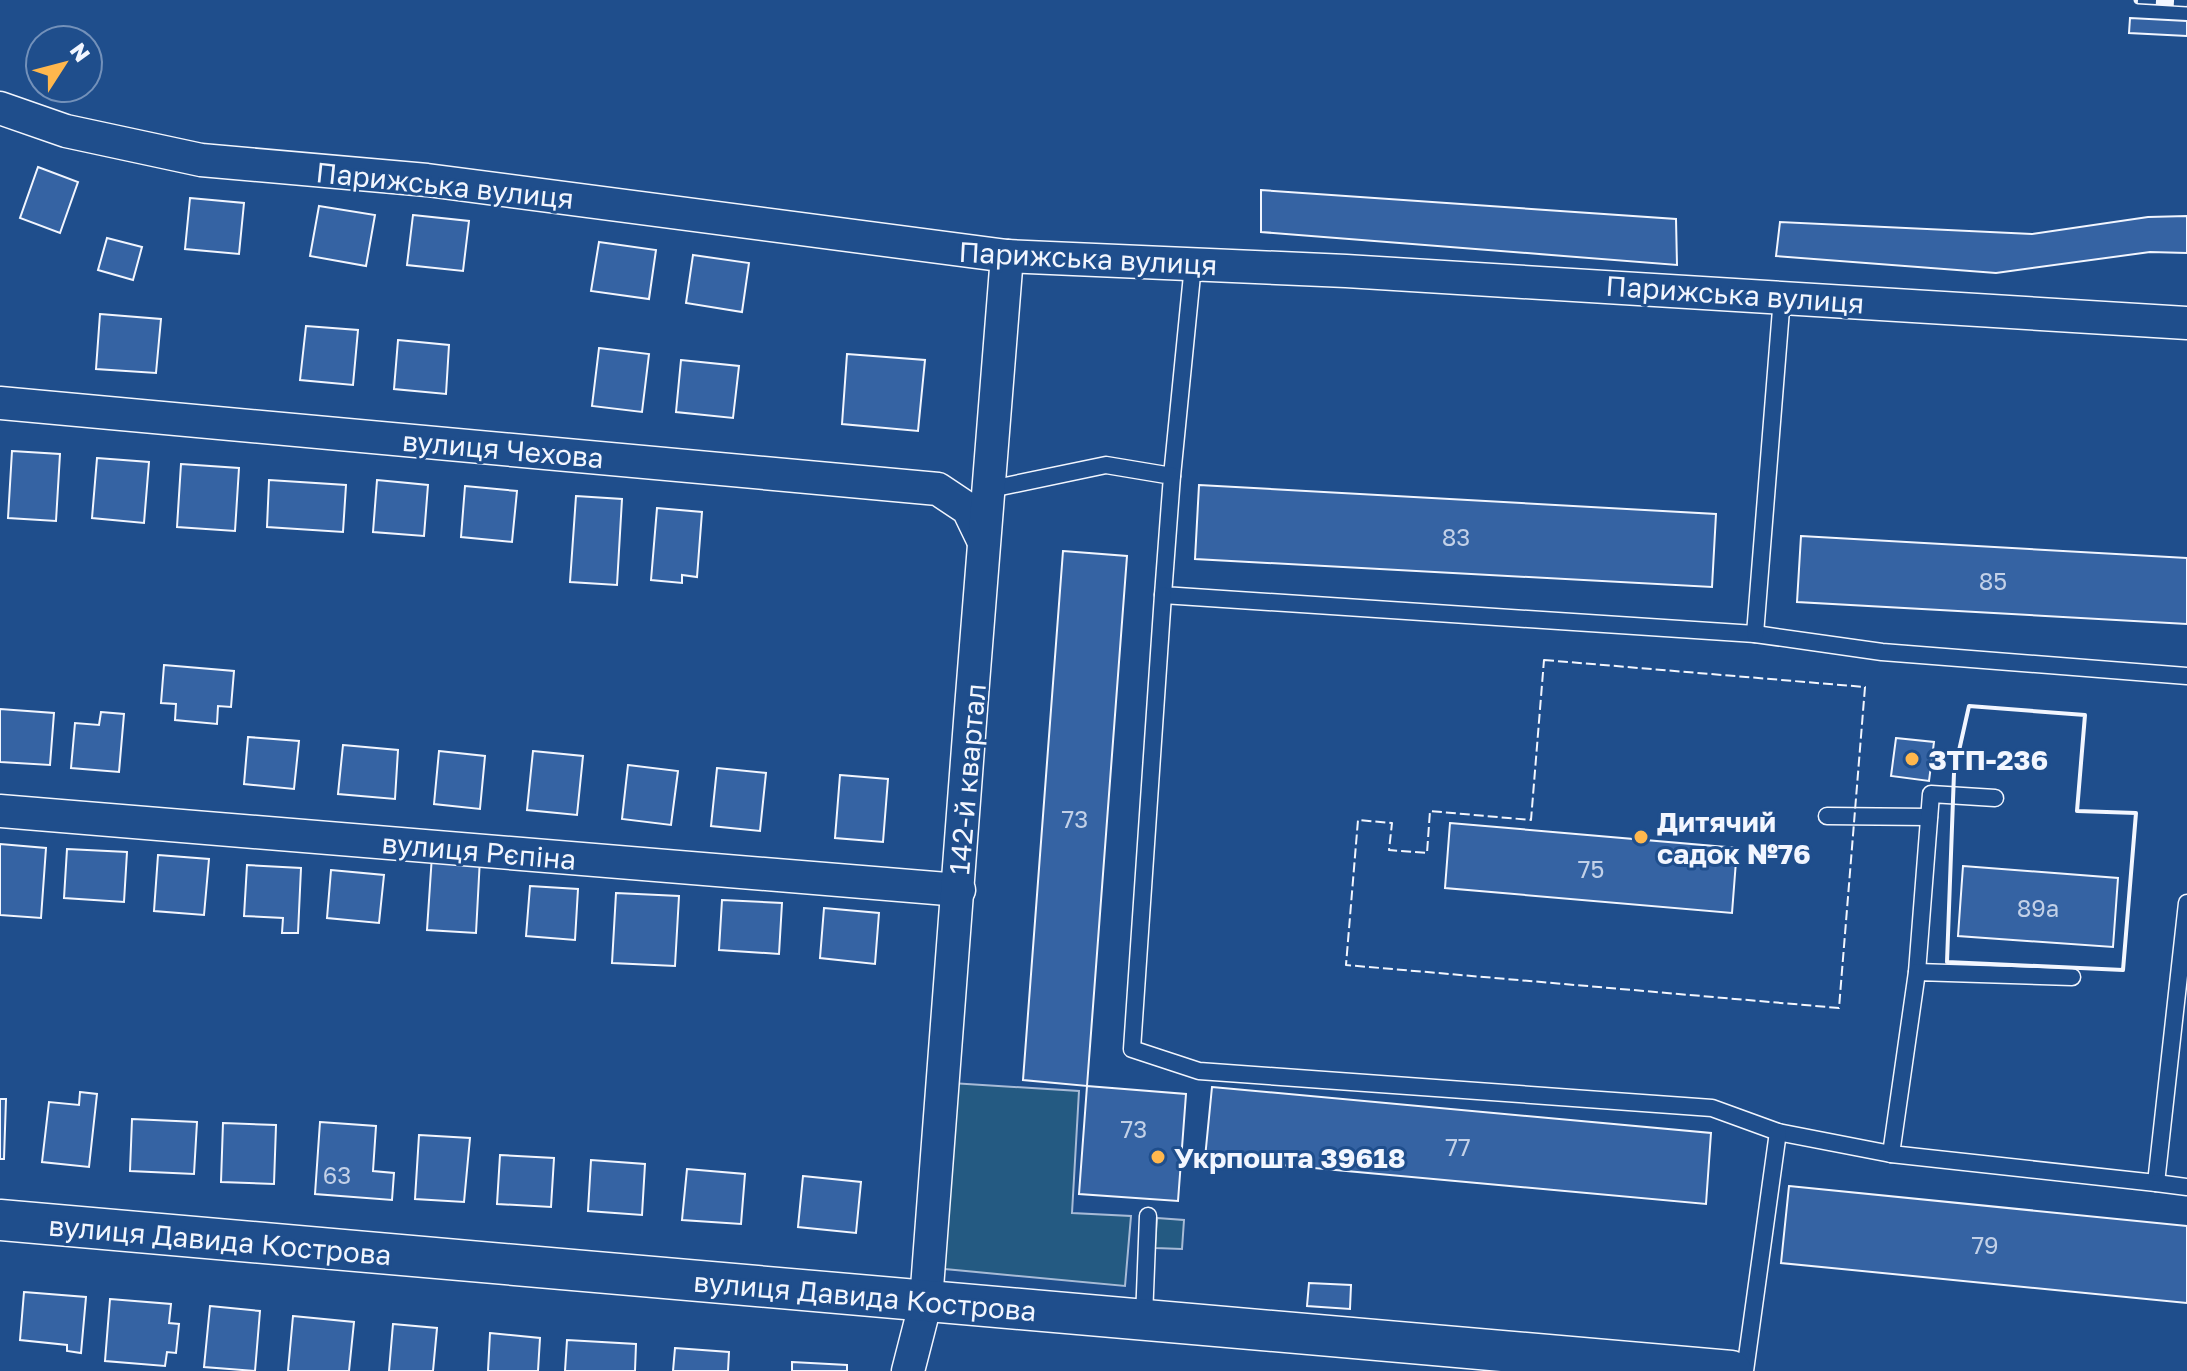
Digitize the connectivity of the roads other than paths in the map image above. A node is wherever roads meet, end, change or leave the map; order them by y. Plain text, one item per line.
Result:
1 (0, 108) edge
2 (1007, 256) junction
3 (1193, 265) junction
4 (1782, 297) junction
5 (2187, 323) edge
6 (0, 403) edge
7 (1172, 476) junction
8 (986, 490) junction
9 (982, 538) junction
10 (1163, 595) junction
11 (1755, 634) junction
12 (2187, 676) edge
13 (1995, 798) dead end
14 (0, 811) edge
15 (1827, 816) dead end
16 (1929, 817) junction
17 (959, 890) junction
18 (2187, 903) edge
19 (1917, 972) junction
20 (2072, 977) dead end
21 (1778, 1132) junction
22 (1891, 1154) junction
23 (2156, 1183) junction
24 (2187, 1187) edge
25 (1148, 1216) dead end
26 (0, 1220) edge
27 (926, 1301) junction
28 (1144, 1320) junction
29 (908, 1371) edge
30 (1731, 1371) edge
31 (1745, 1371) edge

1 - 2 street, Парижська вулиця
2 - 3 street, Парижська вулиця
2 - 8 street, 142-й квартал
3 - 4 street, Парижська вулиця
3 - 7 lane
4 - 5 street, Парижська вулиця
4 - 11 lane
6 - 9 street, вулиця Чехова
7 - 8 lane
7 - 10 lane
8 - 9 street, 142-й квартал
9 - 17 street, 142-й квартал
10 - 11 lane
10 - 21 lane
11 - 12 lane
13 - 16 lane
14 - 17 street, вулиця Рєпіна
15 - 16 lane
16 - 19 lane
17 - 27 street, 142-й квартал
18 - 23 lane
19 - 20 lane
19 - 22 lane
21 - 22 lane
21 - 31 lane
22 - 23 lane
23 - 24 lane
25 - 28 lane
26 - 27 street, вулиця Давида Кострова
27 - 28 street, вулиця Давида Кострова
27 - 29 street, 142-й квартал
28 - 30 street, вулиця Давида Кострова

